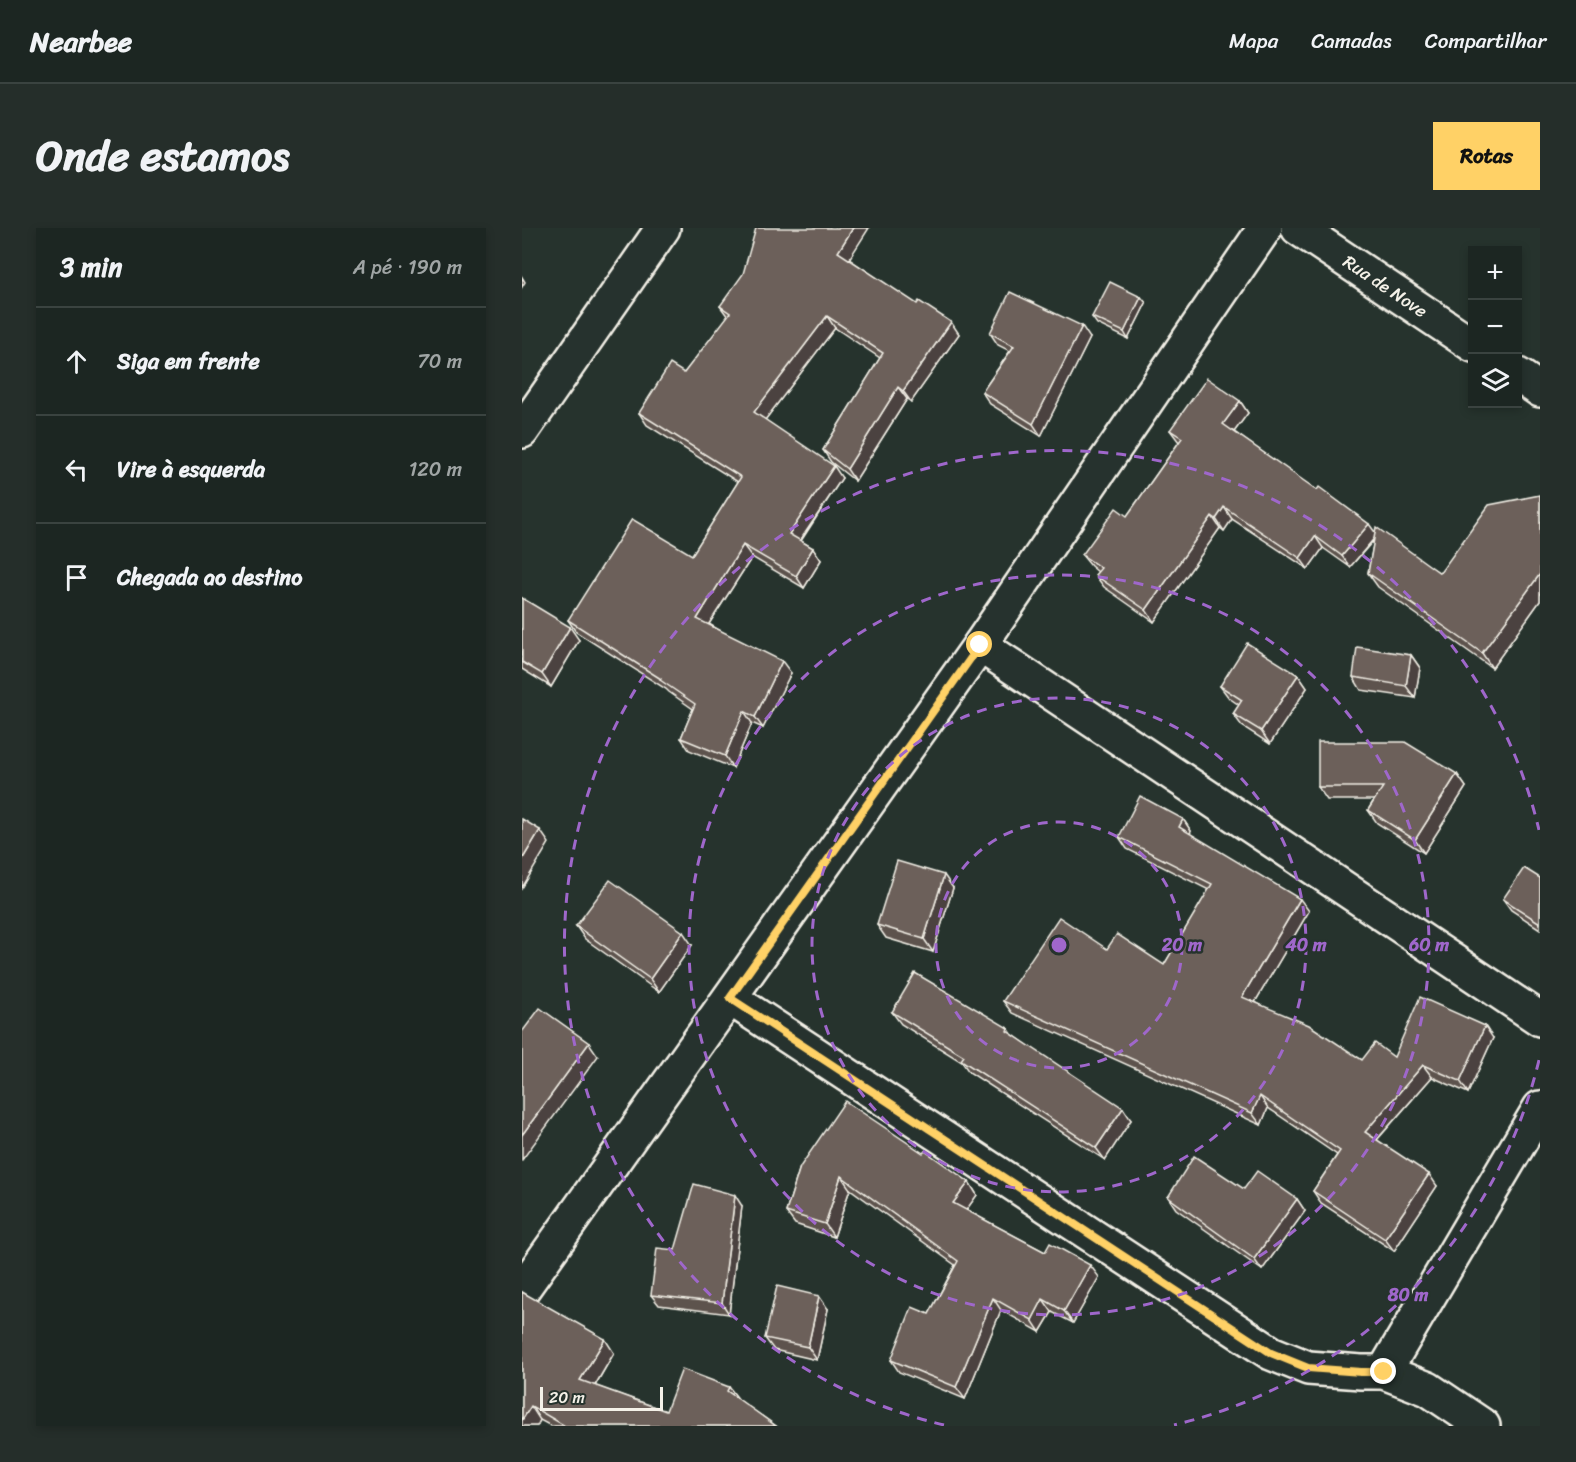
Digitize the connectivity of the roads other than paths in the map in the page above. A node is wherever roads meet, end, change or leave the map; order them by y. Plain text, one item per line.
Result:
1 (663, 228) edge
2 (1265, 228) edge
3 (1298, 228) edge
4 (1468, 342) edge
5 (1522, 378) edge
6 (1540, 390) edge
7 (522, 431) edge
8 (980, 645) junction
9 (730, 998) junction
10 (1540, 1019) edge
11 (1540, 1108) edge
12 (522, 1290) edge
13 (1384, 1372) junction
14 (1483, 1426) edge

1 - 7 street
2 - 8 street
3 - 4 street, Rua de Nove
5 - 6 street
8 - 9 street
8 - 10 street
9 - 12 street
9 - 13 street
11 - 13 street
13 - 14 street

